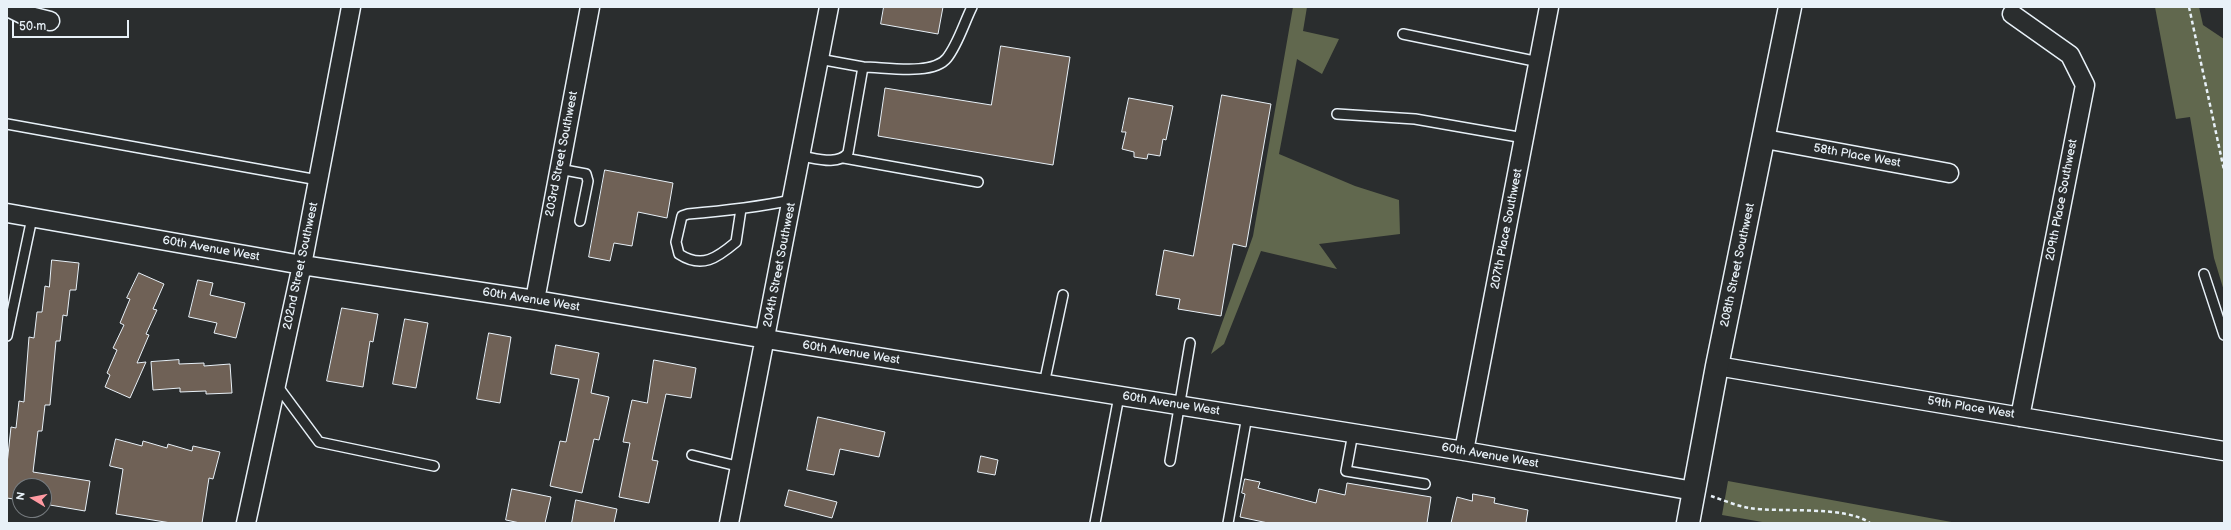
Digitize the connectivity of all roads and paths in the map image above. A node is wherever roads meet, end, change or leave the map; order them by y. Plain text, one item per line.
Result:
1 (8, 7) edge
2 (351, 7) edge
3 (590, 7) edge
4 (828, 7) edge
5 (972, 7) edge
6 (1549, 7) edge
7 (1790, 7) edge
8 (2188, 7) edge
9 (2012, 14) dead end
10 (50, 21) dead end
11 (1403, 34) dead end
12 (819, 59) junction
13 (1539, 62) junction
14 (863, 67) junction
15 (1337, 114) dead end
16 (7, 124) edge
17 (1524, 138) junction
18 (1765, 139) junction
19 (801, 156) junction
20 (844, 158) junction
21 (559, 169) junction
22 (2224, 170) edge
23 (1949, 172) dead end
24 (318, 180) junction
25 (978, 182) dead end
26 (792, 200) junction
27 (741, 209) junction
28 (7, 214) edge
29 (32, 218) junction
30 (580, 220) dead end
31 (302, 265) junction
32 (2204, 274) dead end
33 (1063, 295) dead end
34 (534, 300) junction
35 (2224, 335) edge
36 (7, 336) edge
37 (766, 339) junction
38 (1190, 343) dead end
39 (1717, 366) junction
40 (276, 384) junction
41 (1044, 384) junction
42 (1119, 396) junction
43 (1180, 406) junction
44 (1247, 416) junction
45 (2020, 417) junction
46 (1353, 433) junction
47 (1464, 451) junction
48 (2224, 451) edge
49 (692, 455) dead end
50 (1170, 461) dead end
51 (434, 466) dead end
52 (741, 467) junction
53 (1425, 484) dead end
54 (1694, 491) junction
55 (246, 523) edge
56 (729, 523) edge
57 (1094, 523) edge
58 (1228, 523) edge
59 (1688, 523) edge
60 (1870, 523) edge

1 - 10 street
2 - 24 street, 202nd Street Southwest
3 - 21 street, 203rd Street Southwest
4 - 12 street, 204th Street Southwest
5 - 14 lane
6 - 13 street, 207th Place Southwest
7 - 18 street, 208th Street Southwest
8 - 22 path
9 - 45 street, 209th Place Southwest
11 - 13 lane
12 - 14 lane
12 - 19 street, 204th Street Southwest
13 - 17 street, 207th Place Southwest
14 - 20 lane
15 - 17 lane
16 - 24 lane
17 - 47 street, 207th Place Southwest
18 - 23 street, 58th Place West
18 - 39 street, 208th Street Southwest
19 - 20 lane
19 - 26 street, 204th Street Southwest
20 - 25 lane
21 - 30 lane
21 - 34 street, 203rd Street Southwest
24 - 31 street, 202nd Street Southwest
26 - 27 lane
26 - 37 street, 204th Street Southwest
27 - 27 lane
28 - 29 street, 60th Avenue West
29 - 31 street, 60th Avenue West
29 - 36 lane
31 - 34 street, 60th Avenue West
31 - 40 street, 202nd Street Southwest
32 - 35 lane
33 - 41 lane
34 - 37 street, 60th Avenue West
37 - 41 street, 60th Avenue West
37 - 52 street, 204th Street Southwest
38 - 43 lane
39 - 45 street, 59th Place West
39 - 54 street, 208th Street Southwest
40 - 51 lane
40 - 55 street, 202nd Street Southwest
41 - 42 street, 60th Avenue West
42 - 43 street, 60th Avenue West
42 - 57 lane
43 - 44 street, 60th Avenue West
43 - 50 lane
44 - 46 street, 60th Avenue West
44 - 58 lane
45 - 48 street, 59th Place West
46 - 47 street, 60th Avenue West
46 - 53 lane
47 - 54 street, 60th Avenue West
49 - 52 lane
52 - 56 street, 204th Street Southwest
54 - 59 street, 208th Street Southwest
54 - 60 path

